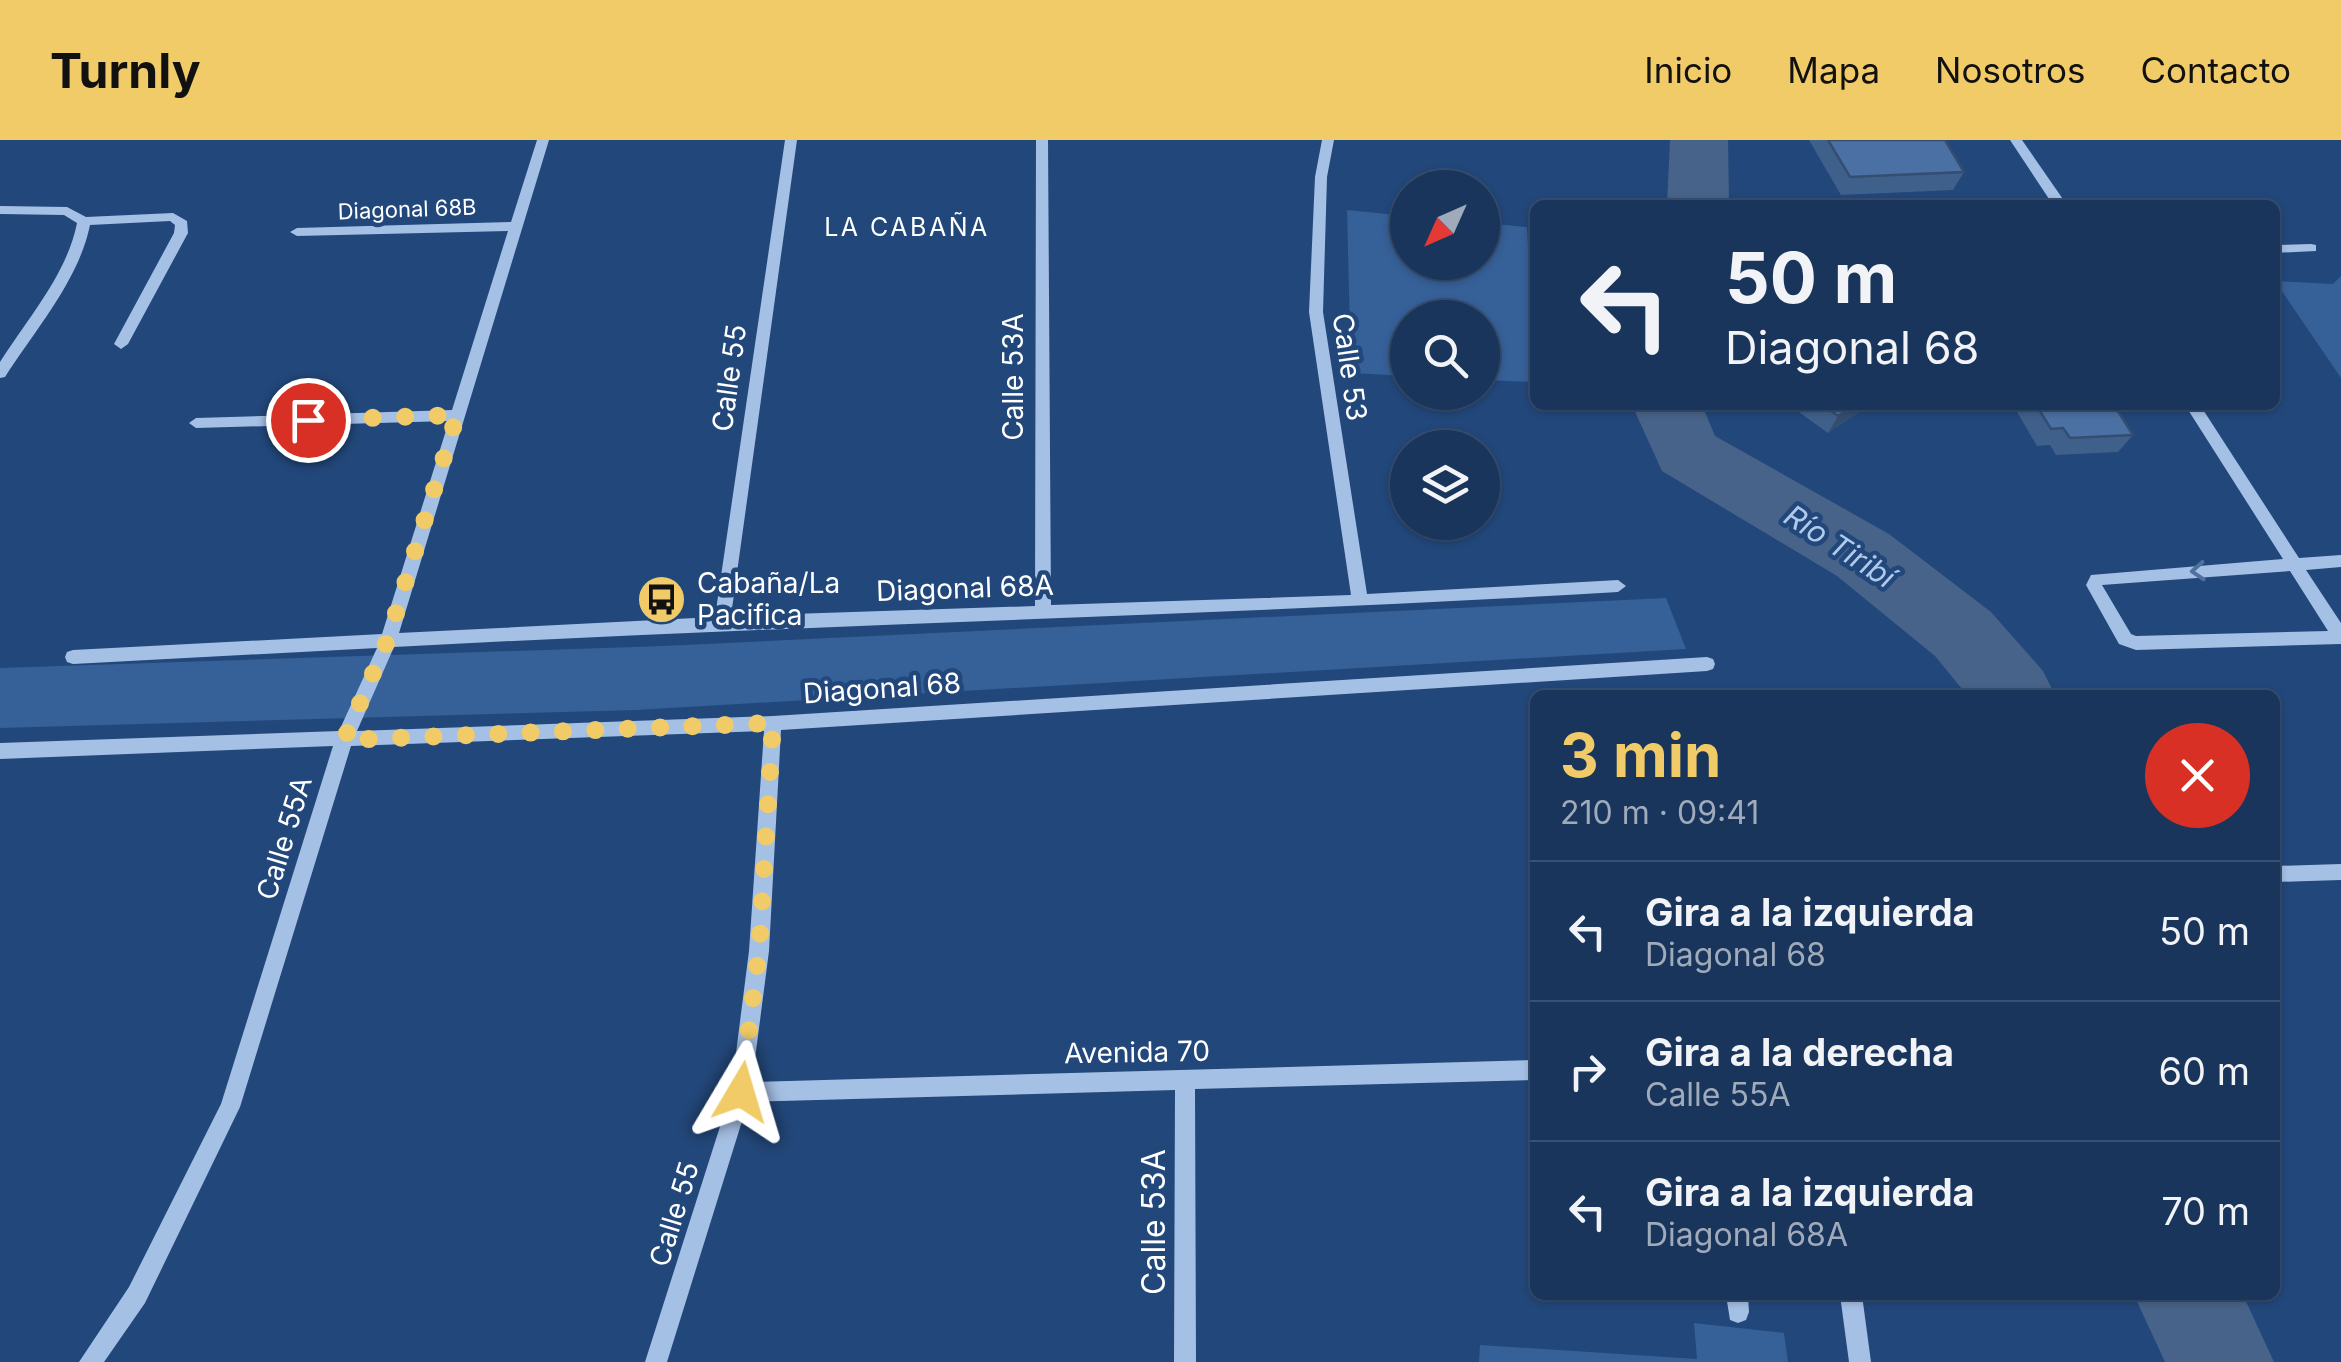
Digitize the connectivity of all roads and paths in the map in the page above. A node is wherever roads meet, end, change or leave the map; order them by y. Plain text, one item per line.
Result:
1 (543, 140) edge
2 (791, 140) edge
3 (1042, 140) edge
4 (1328, 140) edge
5 (2016, 140) edge
6 (2057, 200) edge
7 (0, 210) edge
8 (84, 222) junction
9 (518, 226) junction
10 (297, 232) dead end
11 (2311, 248) dead end
12 (2280, 249) edge
13 (122, 344) dead end
14 (0, 373) edge
15 (2195, 410) edge
16 (457, 415) junction
17 (196, 423) dead end
18 (2341, 561) edge
19 (2295, 564) junction
20 (1618, 586) dead end
21 (1360, 600) junction
22 (1044, 613) junction
23 (722, 623) junction
24 (2341, 637) edge
25 (388, 639) junction
26 (73, 657) dead end
27 (1707, 664) dead end
28 (773, 723) junction
29 (344, 740) junction
30 (0, 750) edge
31 (2341, 872) edge
32 (2280, 874) edge
33 (1530, 1070) edge
34 (1185, 1082) junction
35 (741, 1092) junction
36 (1852, 1300) edge
37 (90, 1362) edge
38 (656, 1362) edge
39 (1184, 1362) edge
40 (1860, 1362) edge

1 - 9 street, Calle 55A
2 - 23 street, Calle 55
3 - 22 street, Calle 53A
4 - 21 street, Calle 53
5 - 6 street
7 - 8 street
8 - 13 street
8 - 14 street
9 - 10 street, Diagonal 68B
9 - 16 street, Calle 55A
11 - 12 street
15 - 19 street
16 - 17 street
16 - 25 street, Calle 55A
18 - 19 street
19 - 24 street
19 -> 24 street
20 - 21 street, Diagonal 68A
21 - 22 street, Diagonal 68A
22 - 23 street, Diagonal 68A
23 - 25 street, Diagonal 68A
25 - 26 street, Diagonal 68A
25 - 29 street, Calle 55A
27 - 28 street, Diagonal 68
28 - 29 street, Diagonal 68
28 - 35 street, Calle 55
29 - 30 street, Diagonal 68
29 - 37 street, Calle 55A
31 - 32 street
33 - 34 street, Avenida 70
34 - 35 street, Avenida 70
34 - 39 street, Calle 53A
35 - 38 street, Calle 55
36 - 40 street

